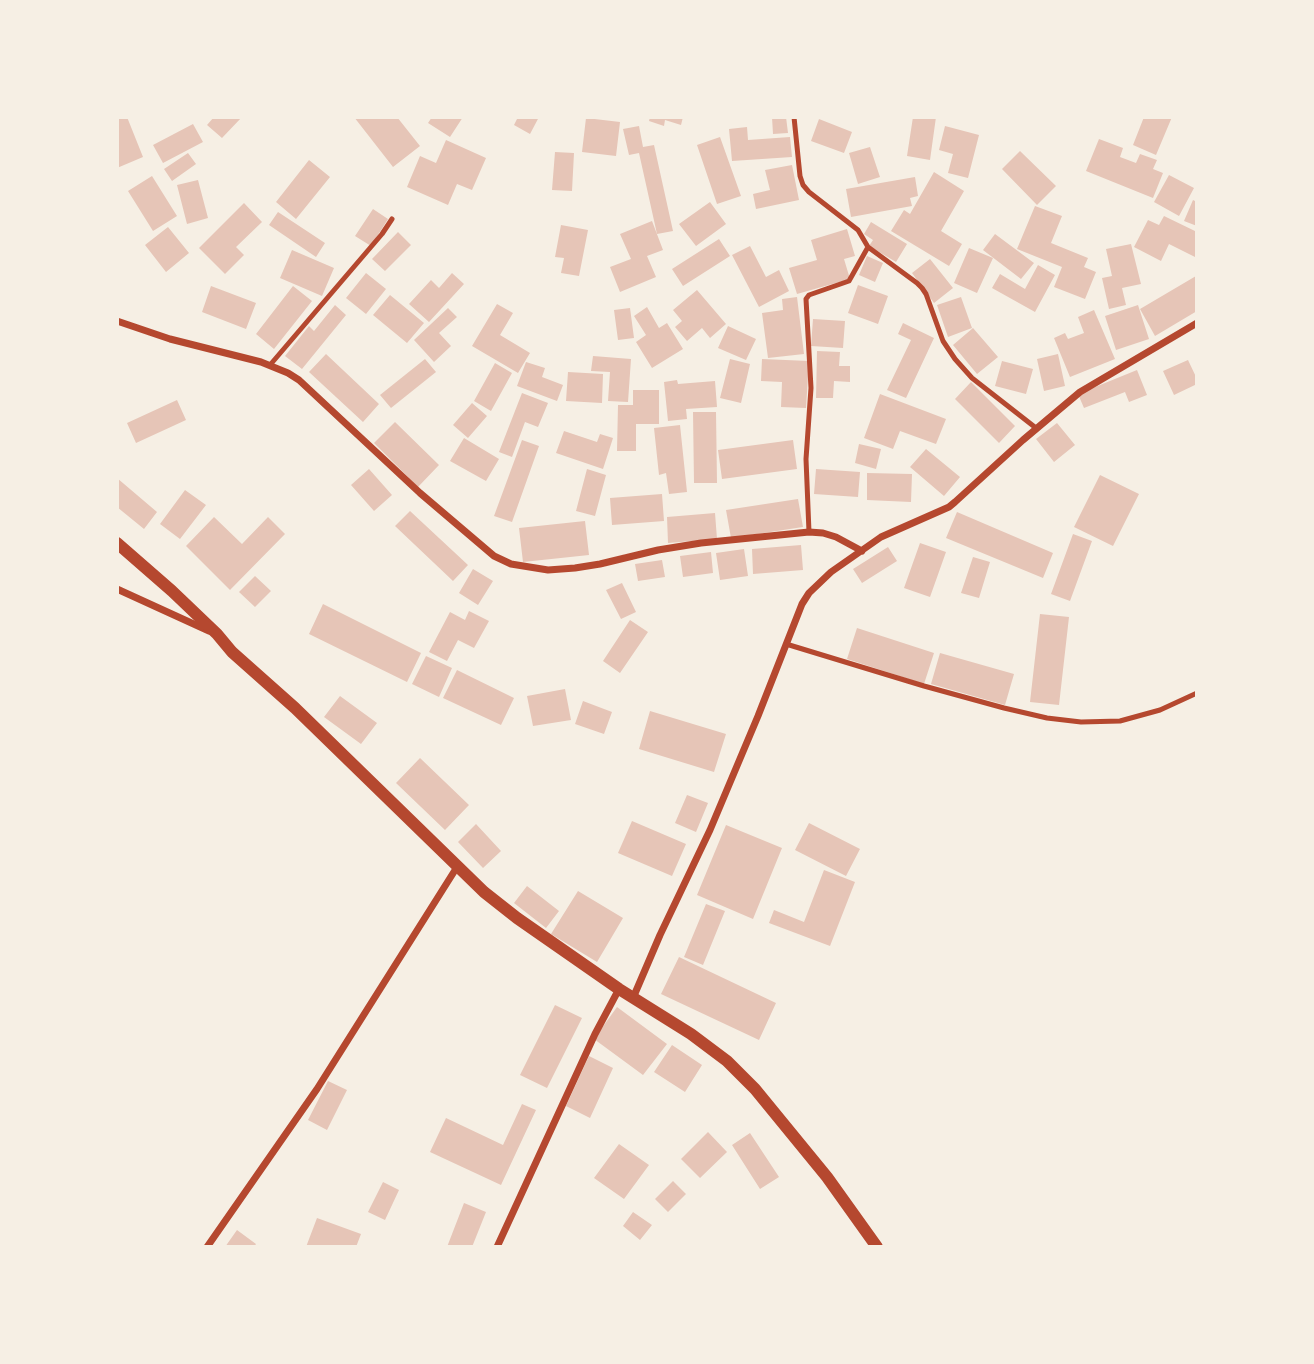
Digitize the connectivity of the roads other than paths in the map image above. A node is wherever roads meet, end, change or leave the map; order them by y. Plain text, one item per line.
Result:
1 (794, 117) edge
2 (392, 219) dead end
3 (868, 247) junction
4 (117, 321) edge
5 (1197, 323) edge
6 (270, 365) junction
7 (1036, 428) junction
8 (809, 532) junction
9 (117, 543) edge
10 (862, 551) junction
11 (117, 589) edge
12 (217, 634) junction
13 (786, 644) junction
14 (1197, 693) edge
15 (457, 867) junction
16 (619, 989) junction
17 (633, 998) junction
18 (207, 1247) edge
19 (497, 1247) edge
20 (877, 1247) edge

1 - 3 lane
2 - 6 lane
3 - 7 lane
3 - 8 lane
4 - 6 street
5 - 7 street
6 - 8 street
7 - 10 street
8 - 10 street
9 - 12 street
10 - 13 street
11 - 12 street
12 - 15 street
13 - 14 lane
13 - 17 street
15 - 16 street
15 - 18 street
16 - 17 street
16 - 19 street
17 - 20 street

